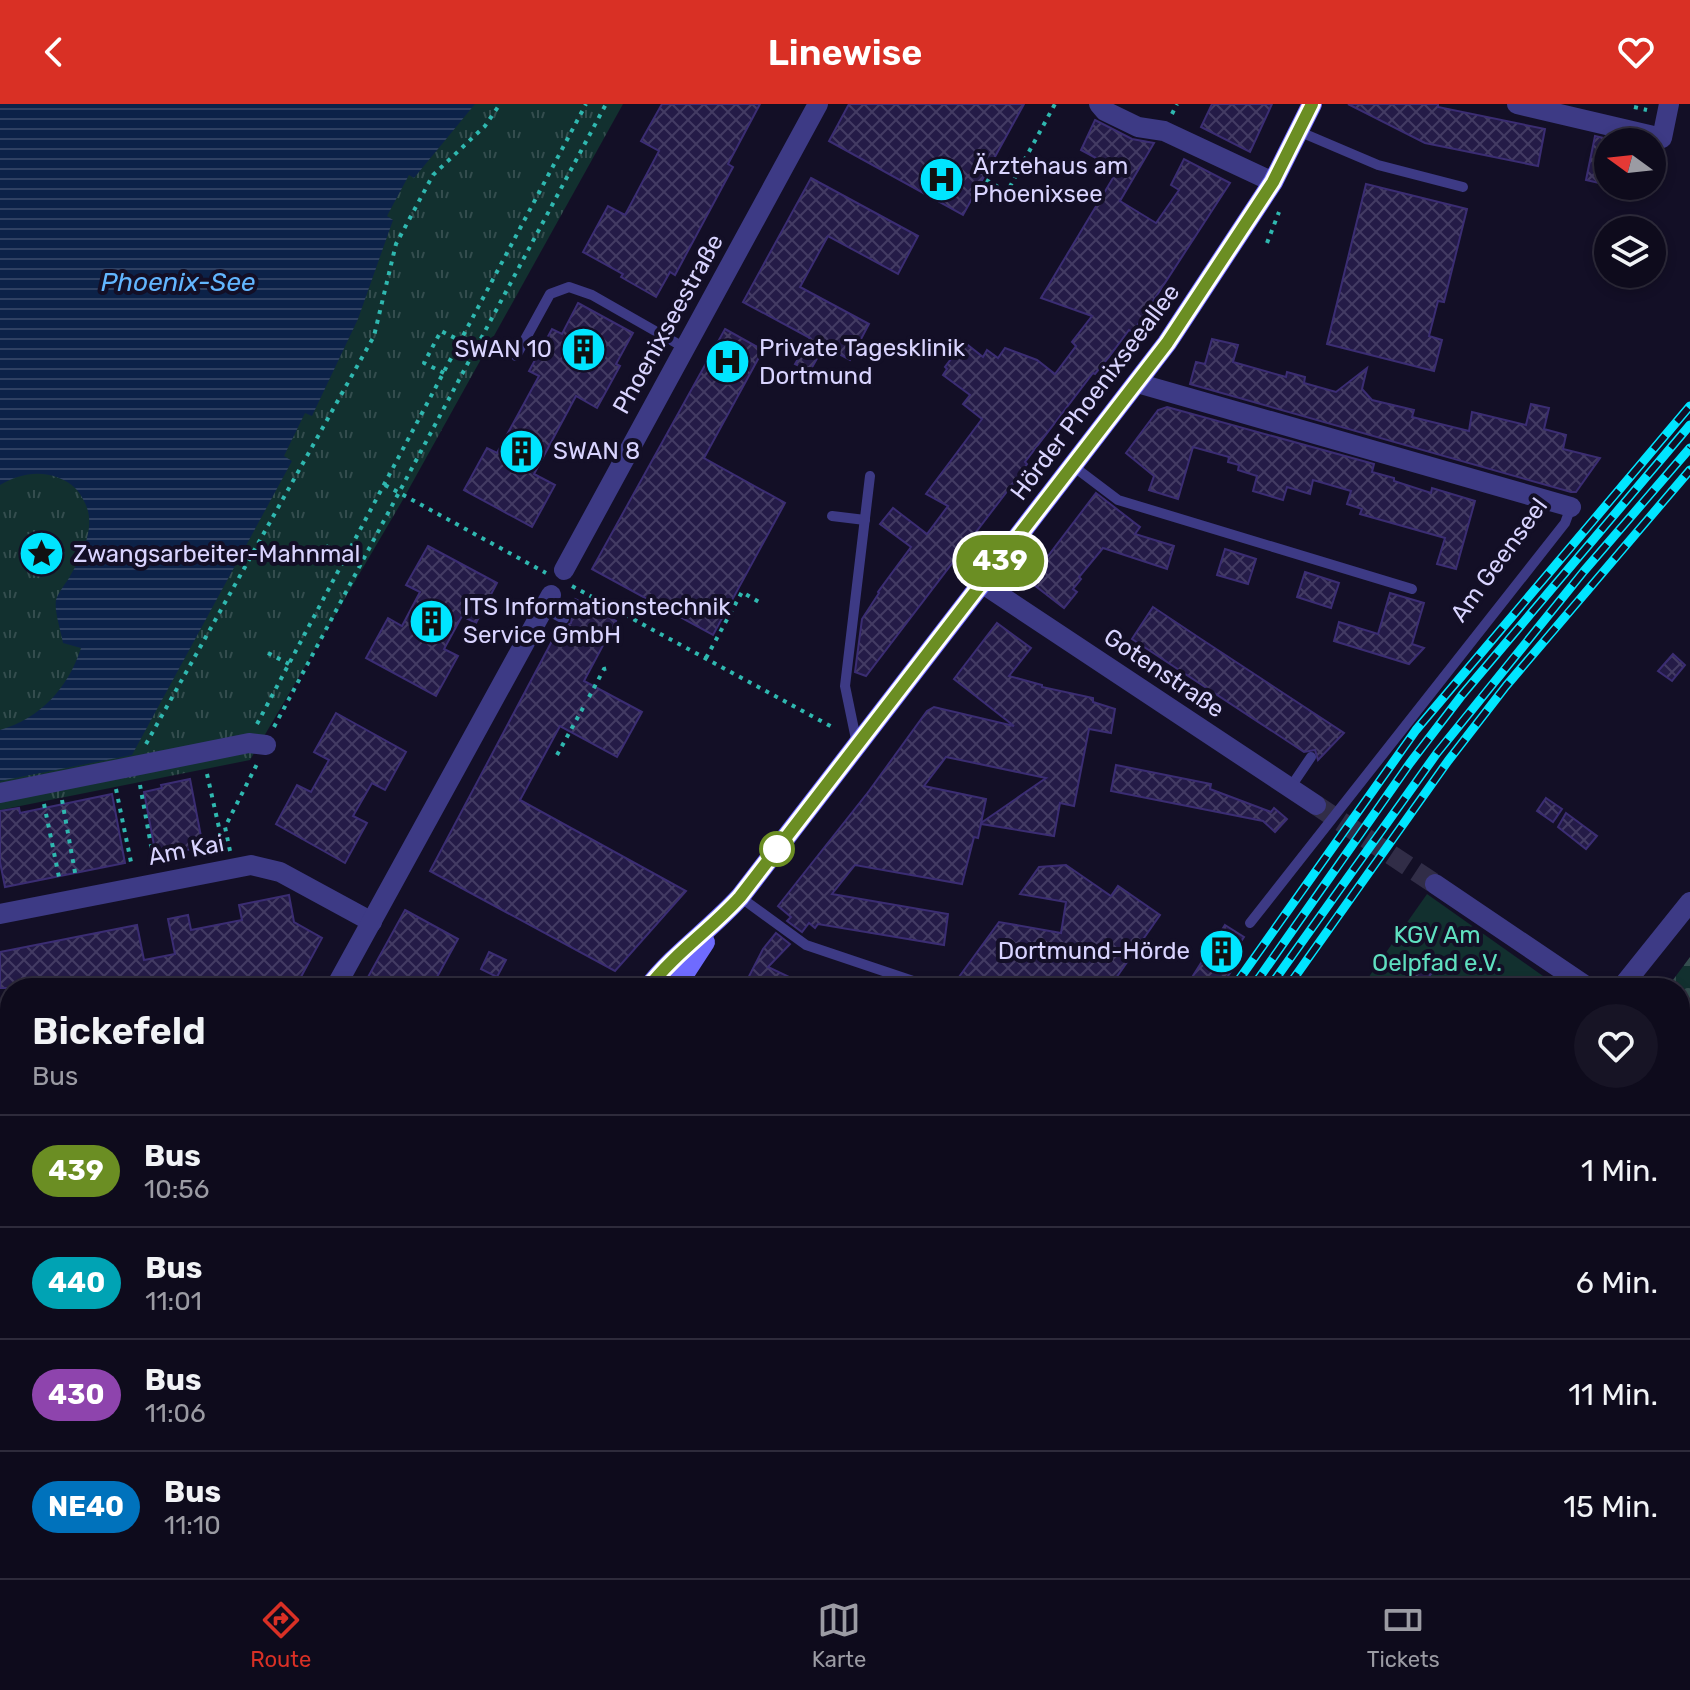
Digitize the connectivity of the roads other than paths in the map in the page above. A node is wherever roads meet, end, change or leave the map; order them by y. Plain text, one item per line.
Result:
1 (818, 104) edge
2 (1099, 104) edge
3 (1312, 104) edge
4 (1517, 104) edge
5 (1669, 104) edge
6 (1298, 131) junction
7 (1273, 182) junction
8 (1463, 187) dead end
9 (685, 348) junction
10 (516, 356) dead end
11 (1137, 383) junction
12 (1073, 466) junction
13 (870, 476) dead end
14 (1571, 507) joint
15 (832, 516) dead end
16 (865, 520) junction
17 (983, 584) junction
18 (557, 589) junction
19 (1412, 589) dead end
20 (564, 619) dead end
21 (257, 738) road end
22 (857, 746) junction
23 (203, 753) junction
24 (1311, 757) dead end
25 (207, 774) road end
26 (1290, 788) junction
27 (0, 793) edge
28 (1316, 805) tunnel mouth
29 (1435, 884) tunnel mouth
30 (740, 897) junction
31 (1690, 902) edge
32 (0, 914) edge
33 (718, 921) junction
34 (372, 922) junction
35 (1250, 923) dead end
36 (341, 978) edge
37 (655, 978) edge
38 (681, 978) edge
39 (904, 978) edge
40 (1574, 978) edge
41 (1629, 978) edge

1 - 9 street, Phoenixseestraße
2 - 7 street
3 - 6 main road, Hörder Phoenixseeallee
4 - 5 street
6 - 7 main road, Hörder Phoenixseeallee
6 - 8 lane
7 - 11 main road, Hörder Phoenixseeallee
9 - 10 lane
9 - 18 street, Phoenixseestraße
11 - 12 main road, Hörder Phoenixseeallee
11 - 14 street, Am Geenseel
12 - 17 main road, Hörder Phoenixseeallee
12 - 19 lane
13 - 16 lane
14 - 35 lane, Am Geenseel
15 - 16 lane
16 - 22 lane
17 - 22 main road, Hörder Phoenixseeallee
17 - 26 street, Gotenstraße
18 - 20 lane
18 - 34 street, Phoenixseestraße
21 - 23 street
22 - 30 main road, Hörder Phoenixseeallee
23 - 25 street
23 - 27 street
24 - 26 lane
26 - 28 street, Gotenstraße
29 - 40 street
30 - 33 main road, Hörder Phoenixseeallee
30 - 39 lane
31 - 41 street
32 - 34 street, Am Kai
33 - 37 main road, Hörder Phoenixseeallee
33 - 38 main road, Hörder Phoenixseeallee
34 - 36 street, Phoenixseestraße

